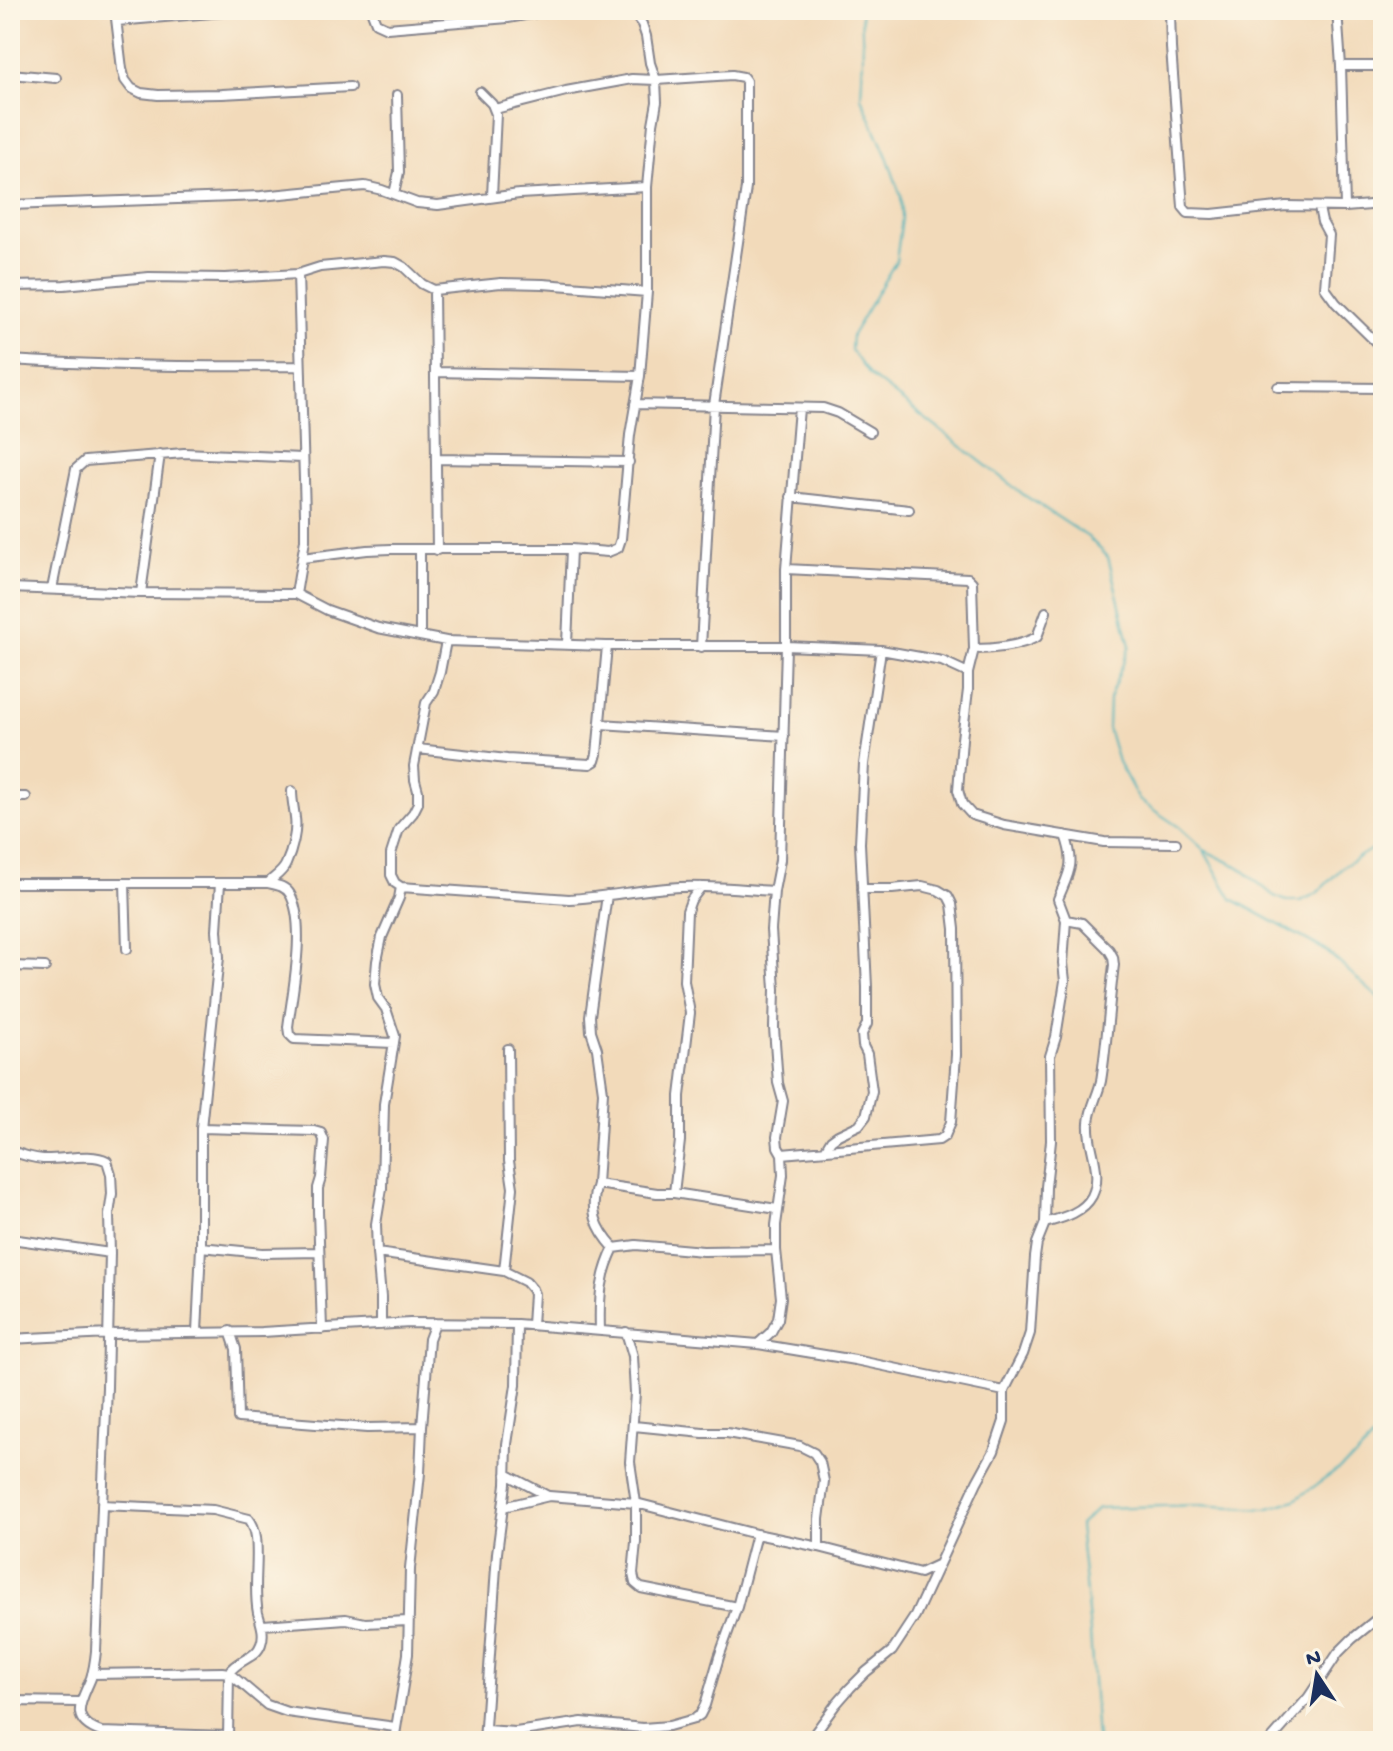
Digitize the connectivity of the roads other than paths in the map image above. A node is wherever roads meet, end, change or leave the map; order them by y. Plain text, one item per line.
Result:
1 (115, 10) edge
2 (247, 10) edge
3 (371, 10) edge
4 (553, 10) edge
5 (631, 10) edge
6 (650, 10) edge
7 (1170, 10) edge
8 (1337, 10) edge
9 (199, 12) edge
10 (639, 20) junction
11 (117, 21) junction
12 (1341, 66) junction
13 (1383, 66) edge
14 (10, 74) edge
15 (56, 78) dead end
16 (656, 80) junction
17 (350, 87) dead end
18 (480, 92) dead end
19 (397, 95) dead end
20 (495, 109) junction
21 (647, 187) junction
22 (394, 194) junction
23 (492, 196) junction
24 (1383, 204) edge
25 (10, 205) edge
26 (1345, 207) junction
27 (1319, 208) junction
28 (298, 274) junction
29 (10, 286) edge
30 (434, 290) junction
31 (647, 292) junction
32 (1383, 349) edge
33 (10, 360) edge
34 (300, 366) junction
35 (435, 372) junction
36 (640, 376) junction
37 (1278, 387) dead end
38 (1383, 388) edge
39 (635, 404) junction
40 (714, 405) junction
41 (799, 408) junction
42 (870, 432) dead end
43 (160, 454) junction
44 (302, 458) junction
45 (436, 459) junction
46 (629, 462) junction
47 (791, 497) junction
48 (909, 510) dead end
49 (571, 549) junction
50 (420, 550) junction
51 (437, 550) junction
52 (302, 558) junction
53 (786, 569) junction
54 (10, 588) edge
55 (52, 589) junction
56 (141, 593) junction
57 (296, 594) junction
58 (1046, 612) dead end
59 (420, 636) junction
60 (446, 641) junction
61 (567, 644) junction
62 (607, 646) junction
63 (786, 646) junction
64 (701, 647) junction
65 (974, 649) junction
66 (881, 650) junction
67 (968, 673) junction
68 (601, 724) junction
69 (784, 736) junction
70 (418, 749) junction
71 (292, 791) dead end
72 (10, 797) edge
73 (26, 797) dead end
74 (1065, 835) junction
75 (1176, 843) dead end
76 (10, 883) edge
77 (125, 883) junction
78 (220, 883) junction
79 (268, 883) junction
80 (401, 887) junction
81 (701, 887) junction
82 (862, 889) junction
83 (774, 891) junction
84 (607, 895) junction
85 (1066, 920) junction
86 (127, 949) dead end
87 (10, 966) edge
88 (45, 967) dead end
89 (394, 1043) junction
90 (508, 1049) dead end
91 (201, 1128) junction
92 (825, 1150) junction
93 (11, 1151) edge
94 (782, 1154) junction
95 (597, 1184) junction
96 (674, 1193) junction
97 (777, 1209) junction
98 (1045, 1223) junction
99 (11, 1239) edge
100 (201, 1247) junction
101 (614, 1248) junction
102 (776, 1250) junction
103 (319, 1252) junction
104 (110, 1253) junction
105 (377, 1253) junction
106 (504, 1271) junction
107 (435, 1323) junction
108 (517, 1324) junction
109 (381, 1325) junction
110 (532, 1325) junction
111 (322, 1329) junction
112 (600, 1330) junction
113 (230, 1331) junction
114 (197, 1332) junction
115 (626, 1332) junction
116 (109, 1334) junction
117 (10, 1339) edge
118 (758, 1344) junction
119 (1004, 1391) junction
120 (634, 1426) junction
121 (422, 1427) junction
122 (506, 1474) junction
123 (549, 1496) junction
124 (636, 1503) junction
125 (102, 1505) junction
126 (503, 1507) junction
127 (756, 1534) junction
128 (819, 1547) junction
129 (938, 1565) junction
130 (920, 1573) junction
131 (928, 1588) junction
132 (737, 1607) junction
133 (1383, 1614) edge
134 (408, 1621) junction
135 (263, 1625) junction
136 (229, 1673) junction
137 (92, 1674) junction
138 (10, 1701) edge
139 (79, 1702) junction
140 (395, 1727) junction
141 (485, 1730) junction
142 (228, 1738) edge
143 (394, 1741) edge
144 (484, 1741) edge
145 (809, 1741) edge
146 (1270, 1741) edge

1 - 11 street
2 - 9 street
3 - 4 street
5 - 10 street
6 - 10 street
7 - 27 street
8 - 12 street
9 - 11 street
10 - 16 street
11 - 17 street
12 - 13 street
12 - 26 street
14 - 15 street
16 - 20 street
16 - 21 street
16 - 40 street
18 - 20 street
19 - 22 street
20 - 23 street
21 - 23 street
21 - 31 street
22 - 23 street
22 - 25 street
24 - 26 street
26 - 27 street
27 - 32 street
28 - 29 street
28 - 30 street
28 - 34 street
30 - 31 street
30 - 35 street
31 - 36 street
33 - 34 street
34 - 44 street
35 - 36 street
35 - 45 street
36 - 39 street
37 - 38 street
39 - 40 street
39 - 46 street
40 - 41 street
40 - 64 street
41 - 42 street
41 - 47 street
43 - 44 street
43 - 55 street
43 - 56 street
44 - 52 street
45 - 46 street
45 - 51 street
46 - 49 street
47 - 48 street
47 - 53 street
49 - 51 street
49 - 61 street
50 - 51 street
50 - 52 street
50 - 59 street
52 - 57 street
53 - 63 street
53 - 65 street
54 - 55 street
55 - 56 street
56 - 57 street
57 - 59 street
58 - 65 street
59 - 60 street
60 - 61 street
60 - 70 street
61 - 62 street
62 - 64 street
62 - 68 street
63 - 64 street
63 - 66 street
63 - 69 street
65 - 67 street
66 - 67 street
66 - 82 street
67 - 74 street
68 - 69 street
68 - 70 street
69 - 83 street
70 - 80 street
71 - 79 street
72 - 73 street
74 - 75 street
74 - 85 street
76 - 77 street
77 - 78 street
77 - 86 street
78 - 79 street
78 - 91 street
79 - 89 street
80 - 84 street
80 - 89 street
81 - 83 street
81 - 84 street
81 - 96 street
82 - 92 street
82 - 92 street
83 - 94 street
84 - 95 street
85 - 98 street
85 - 98 street
87 - 88 street
89 - 105 street
90 - 106 street
91 - 100 street
91 - 103 street
92 - 94 street
93 - 99 street
93 - 104 street
94 - 97 street
95 - 96 street
95 - 101 street
96 - 97 street
97 - 102 street
98 - 119 street
99 - 104 street
100 - 103 street
100 - 114 street
101 - 102 street
101 - 112 street
102 - 118 street
103 - 111 street
104 - 116 street
105 - 106 street
105 - 109 street
106 - 110 street
107 - 108 street
107 - 109 street
107 - 121 street
108 - 110 street
108 - 122 street
109 - 111 street
110 - 112 street
111 - 113 street
112 - 115 street
113 - 114 street
113 - 121 street
114 - 116 street
115 - 118 street
115 - 120 street
116 - 117 street
116 - 125 street
118 - 119 street
119 - 129 street
120 - 124 street
120 - 128 street
121 - 134 street
122 - 123 street
122 - 126 street
123 - 124 street
123 - 126 street
124 - 127 street
124 - 132 street
125 - 135 street
125 - 137 street
126 - 141 street
127 - 128 street
127 - 132 street
128 - 130 street
129 - 130 street
129 - 131 street
130 - 131 street
131 - 145 street
132 - 141 street
133 - 146 street
134 - 135 street
134 - 140 street
135 - 136 street
136 - 137 street
136 - 140 street
136 - 142 street
137 - 139 street
138 - 139 street
139 - 142 street
140 - 143 street
141 - 144 street

